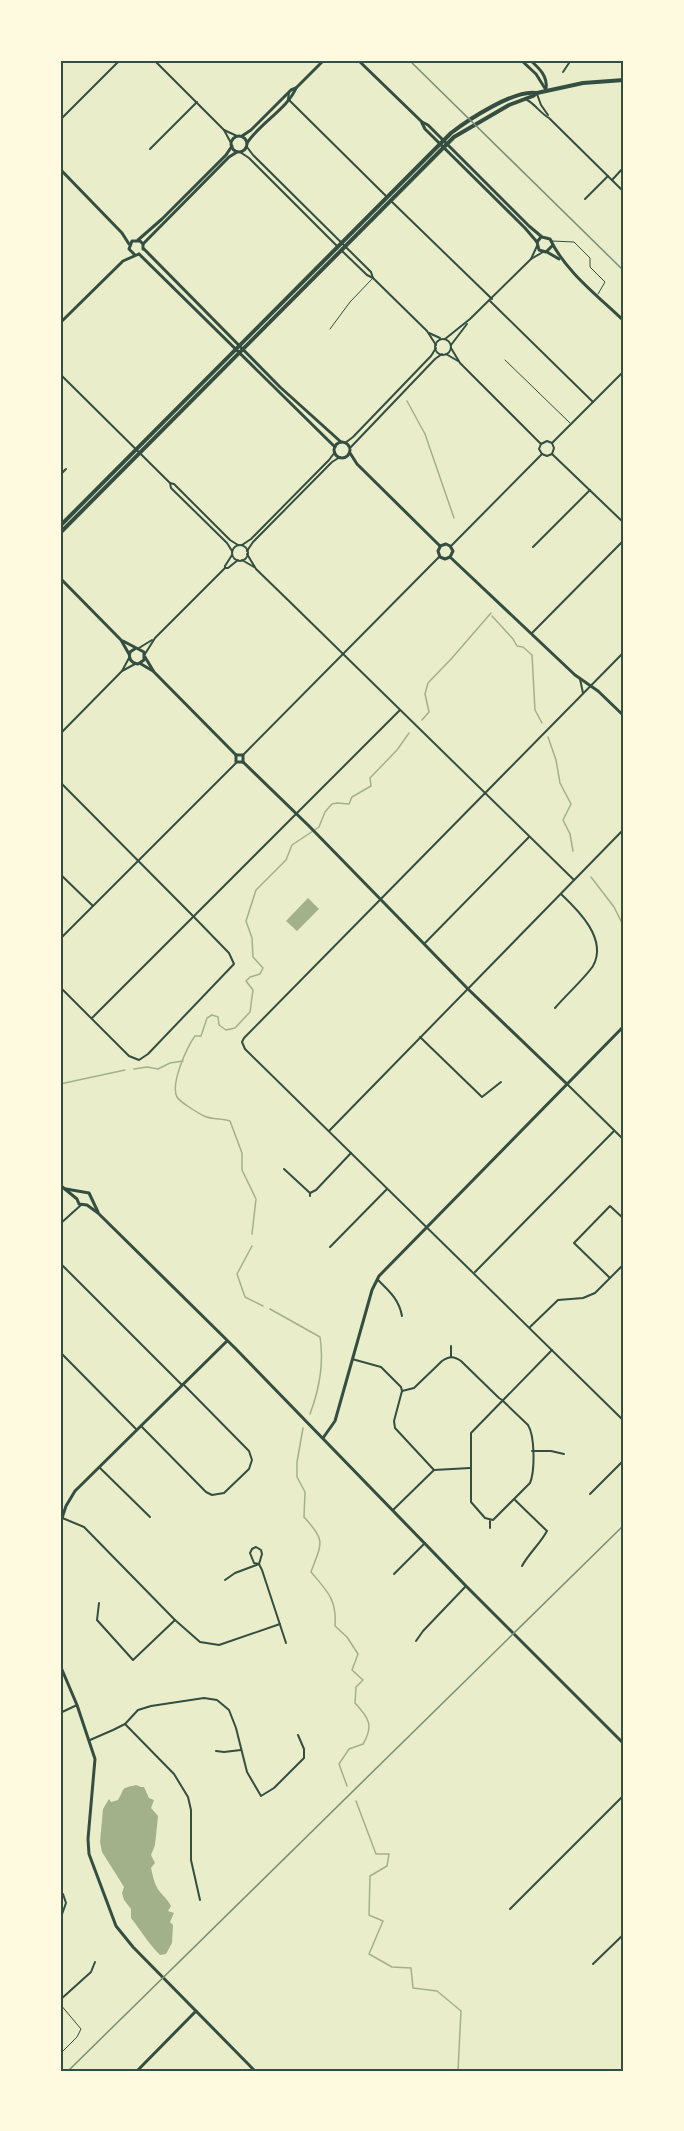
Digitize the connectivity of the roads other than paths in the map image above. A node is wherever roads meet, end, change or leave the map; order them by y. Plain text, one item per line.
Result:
1 (120, 60) edge
2 (154, 60) edge
3 (324, 60) edge
4 (358, 60) edge
5 (521, 60) edge
6 (530, 60) edge
7 (571, 60) edge
8 (563, 72) dead end
9 (624, 80) edge
10 (296, 88) junction
11 (546, 90) junction
12 (289, 93) junction
13 (537, 93) junction
14 (288, 99) junction
15 (525, 99) junction
16 (197, 102) junction
17 (549, 118) junction
18 (60, 120) edge
19 (224, 130) junction
20 (239, 136) junction
21 (444, 144) junction
22 (231, 145) junction
23 (247, 145) junction
24 (150, 149) dead end
25 (238, 152) junction
26 (624, 167) edge
27 (60, 169) edge
28 (608, 177) junction
29 (612, 180) junction
30 (624, 192) edge
31 (388, 199) junction
32 (585, 200) dead end
33 (122, 233) junction
34 (542, 237) junction
35 (136, 240) junction
36 (551, 241) junction
37 (143, 244) junction
38 (537, 244) junction
39 (341, 246) junction
40 (552, 246) junction
41 (129, 247) junction
42 (144, 249) junction
43 (545, 252) junction
44 (137, 254) junction
45 (531, 260) junction
46 (561, 260) junction
47 (123, 261) junction
48 (373, 278) junction
49 (597, 295) junction
50 (491, 300) junction
51 (470, 319) junction
52 (624, 321) edge
53 (60, 323) edge
54 (330, 328) dead end
55 (427, 331) junction
56 (443, 339) junction
57 (436, 346) junction
58 (451, 347) junction
59 (239, 349) junction
60 (444, 354) junction
61 (505, 360) dead end
62 (460, 363) junction
63 (624, 371) edge
64 (60, 374) edge
65 (593, 402) junction
66 (571, 424) junction
67 (343, 442) junction
68 (552, 443) junction
69 (542, 444) junction
70 (335, 450) junction
71 (350, 450) junction
72 (138, 452) junction
73 (542, 454) junction
74 (552, 454) junction
75 (343, 457) junction
76 (357, 464) junction
77 (66, 469) dead end
78 (60, 475) edge
79 (170, 483) junction
80 (590, 490) junction
81 (624, 524) edge
82 (60, 526) edge
83 (60, 533) edge
84 (624, 540) edge
85 (240, 545) junction
86 (440, 546) junction
87 (450, 546) junction
88 (533, 547) dead end
89 (232, 553) junction
90 (247, 553) junction
91 (440, 556) junction
92 (450, 557) junction
93 (240, 560) junction
94 (225, 568) junction
95 (256, 569) junction
96 (60, 578) edge
97 (532, 633) junction
98 (154, 638) junction
99 (121, 640) junction
100 (137, 648) junction
101 (624, 652) edge
102 (343, 655) junction
103 (129, 656) junction
104 (145, 656) junction
105 (138, 663) junction
106 (122, 671) junction
107 (154, 672) junction
108 (580, 679) junction
109 (589, 687) junction
110 (583, 693) junction
111 (400, 710) junction
112 (624, 716) edge
113 (60, 734) edge
114 (236, 755) junction
115 (243, 755) junction
116 (236, 762) junction
117 (243, 762) junction
118 (60, 782) edge
119 (484, 794) junction
120 (296, 814) junction
121 (624, 829) edge
122 (529, 837) junction
123 (138, 861) junction
124 (60, 874) edge
125 (574, 880) junction
126 (561, 894) junction
127 (380, 900) junction
128 (93, 906) junction
129 (194, 916) junction
130 (60, 939) edge
131 (423, 944) junction
132 (60, 987) edge
133 (468, 989) junction
134 (555, 1008) dead end
135 (92, 1018) junction
136 (624, 1026) edge
137 (420, 1037) junction
138 (501, 1082) dead end
139 (567, 1084) junction
140 (329, 1131) junction
141 (614, 1131) junction
142 (624, 1140) edge
143 (351, 1153) junction
144 (284, 1169) dead end
145 (60, 1185) edge
146 (64, 1189) junction
147 (387, 1189) junction
148 (81, 1192) junction
149 (77, 1199) junction
150 (91, 1200) junction
151 (81, 1205) junction
152 (87, 1205) junction
153 (98, 1213) junction
154 (624, 1219) edge
155 (60, 1224) edge
156 (427, 1227) junction
157 (330, 1247) dead end
158 (60, 1263) edge
159 (624, 1264) edge
160 (474, 1272) junction
161 (610, 1278) junction
162 (377, 1279) junction
163 (402, 1316) dead end
164 (530, 1327) junction
165 (228, 1341) junction
166 (451, 1346) dead end
167 (552, 1350) junction
168 (60, 1352) edge
169 (451, 1356) junction
170 (352, 1359) junction
171 (182, 1385) junction
172 (402, 1391) junction
173 (502, 1400) junction
174 (624, 1421) edge
175 (141, 1426) junction
176 (137, 1430) junction
177 (323, 1438) junction
178 (532, 1451) junction
179 (564, 1454) dead end
180 (624, 1460) edge
181 (99, 1467) junction
182 (470, 1468) junction
183 (434, 1470) junction
184 (590, 1494) dead end
185 (515, 1500) junction
186 (393, 1510) junction
187 (61, 1517) edge
188 (150, 1517) dead end
189 (490, 1521) junction
190 (60, 1524) edge
191 (490, 1528) dead end
192 (425, 1543) junction
193 (259, 1564) junction
194 (522, 1566) dead end
195 (394, 1574) dead end
196 (225, 1580) dead end
197 (466, 1586) junction
198 (99, 1604) dead end
199 (176, 1620) junction
200 (280, 1624) junction
201 (416, 1641) dead end
202 (286, 1643) dead end
203 (60, 1665) edge
204 (77, 1705) junction
205 (60, 1713) edge
206 (125, 1724) junction
207 (298, 1735) dead end
208 (90, 1740) junction
209 (624, 1744) edge
210 (241, 1750) junction
211 (216, 1751) dead end
212 (624, 1795) edge
213 (63, 1894) dead end
214 (200, 1900) dead end
215 (510, 1909) dead end
216 (60, 1920) edge
217 (624, 1934) edge
218 (95, 1962) dead end
219 (593, 1964) dead end
220 (60, 2002) edge
221 (196, 2011) junction
222 (60, 2054) edge
223 (136, 2071) edge
224 (255, 2071) edge

1 - 18 street
2 - 16 street
3 - 10 street
4 - 21 street
5 - 11 street
6 - 11 street
7 - 8 street
9 - 11 highway
10 - 12 street
10 - 14 street
11 - 13 highway
12 - 14 street
12 - 20 street
13 - 15 highway
13 - 17 street
13 - 21 highway
14 - 23 street
14 - 31 street
15 - 17 street
15 - 21 highway
16 - 19 street
16 - 24 street
17 - 28 street
19 - 20 street
19 - 22 street
20 - 22 street
20 - 23 street
21 - 31 highway
21 - 34 street
21 - 38 street
22 - 25 street
22 - 35 street
23 - 25 street
23 - 39 street
25 - 37 street
25 - 39 street
26 - 29 street
27 - 33 street
28 - 29 street
28 - 32 street
29 - 30 street
31 - 39 highway
31 - 50 street
33 - 35 street
33 - 41 street
34 - 36 street
34 - 38 street
35 - 37 street
35 - 41 street
36 - 40 street
36 - 49 lane
37 - 42 street
38 - 43 street
38 - 45 street
39 - 48 street
39 - 59 highway
40 - 43 street
40 - 46 street
41 - 44 street
41 - 47 street
42 - 44 street
42 - 59 street
43 - 45 street
43 - 46 street
44 - 47 street
44 - 59 street
45 - 50 street
46 - 49 street
47 - 53 street
48 - 54 lane
48 - 55 street
49 - 52 street
50 - 51 street
50 - 65 street
51 - 56 street
51 - 58 street
55 - 56 street
55 - 57 street
56 - 57 street
56 - 58 street
57 - 60 street
57 - 67 street
58 - 60 street
58 - 62 street
59 - 67 street
59 - 70 street
59 - 72 highway
60 - 62 street
60 - 71 street
61 - 66 lane
62 - 69 street
63 - 65 street
64 - 72 street
65 - 66 street
66 - 68 street
67 - 70 street
67 - 71 street
68 - 69 street
68 - 74 street
69 - 73 street
70 - 75 street
70 - 85 street
71 - 75 street
71 - 76 street
72 - 79 street
72 - 82 highway
72 - 83 highway
73 - 74 street
73 - 87 street
74 - 80 street
75 - 76 street
75 - 90 street
76 - 86 street
77 - 78 street
79 - 85 street
79 - 89 street
80 - 81 street
80 - 88 street
84 - 97 street
85 - 89 street
85 - 90 street
86 - 87 street
86 - 91 street
87 - 92 street
89 - 93 street
89 - 94 street
90 - 93 street
90 - 95 street
91 - 92 street
91 - 102 street
92 - 97 street
93 - 94 street
93 - 95 street
94 - 98 street
95 - 102 street
96 - 99 street
97 - 108 street
98 - 100 street
98 - 104 street
99 - 100 street
99 - 103 street
100 - 103 street
100 - 104 street
101 - 109 street
102 - 111 street
102 - 115 street
103 - 105 street
103 - 106 street
104 - 105 street
104 - 107 street
105 - 106 street
105 - 107 street
106 - 113 street
107 - 114 street
108 - 109 street
108 - 110 street
109 - 110 street
109 - 112 street
110 - 119 street
111 - 119 street
111 - 120 street
114 - 115 street
114 - 116 street
115 - 117 street
116 - 117 street
116 - 123 street
117 - 120 street
118 - 123 street
119 - 122 street
119 - 127 street
120 - 127 street
120 - 129 street
121 - 125 street
122 - 125 street
122 - 131 street
123 - 128 street
123 - 129 street
124 - 128 street
125 - 126 street
126 - 133 street
126 - 134 street
127 - 131 street
127 - 140 street
128 - 130 street
129 - 135 street
129 - 135 street
131 - 133 street
132 - 135 street
133 - 137 street
133 - 139 street
136 - 139 street
137 - 138 street
137 - 140 street
139 - 141 street
139 - 156 street
140 - 143 street
141 - 142 street
141 - 160 street
143 - 144 street
143 - 147 street
145 - 146 street
146 - 148 street
146 - 149 street
147 - 156 street
147 - 157 street
148 - 149 street
148 - 150 street
149 - 151 street
150 - 152 street
150 - 153 street
151 - 152 street
151 - 155 street
152 - 153 street
153 - 165 street
154 - 161 street
156 - 160 street
156 - 162 street
158 - 171 street
159 - 161 street
160 - 164 street
161 - 164 street
162 - 163 street
162 - 170 street
164 - 167 street
165 - 171 street
165 - 177 street
166 - 169 street
167 - 173 street
167 - 174 street
168 - 176 street
169 - 172 street
169 - 173 street
170 - 172 street
170 - 177 street
171 - 175 street
171 - 175 street
172 - 183 street
173 - 178 street
173 - 182 street
175 - 176 street
176 - 181 street
177 - 186 street
178 - 179 street
178 - 185 street
180 - 184 street
181 - 187 street
181 - 188 street
182 - 183 street
182 - 189 street
183 - 186 street
185 - 189 street
185 - 194 street
186 - 192 street
187 - 190 street
187 - 199 street
189 - 191 street
192 - 195 street
192 - 197 street
193 - 193 street
193 - 196 street
193 - 200 street
197 - 201 street
197 - 209 street
198 - 199 street
199 - 200 street
200 - 202 street
203 - 204 street
204 - 205 street
204 - 208 street
206 - 208 street
206 - 210 street
206 - 214 street
207 - 210 street
208 - 221 street
210 - 211 street
212 - 215 street
213 - 216 street
217 - 219 street
218 - 220 street
220 - 222 lane
221 - 223 street
221 - 224 street

